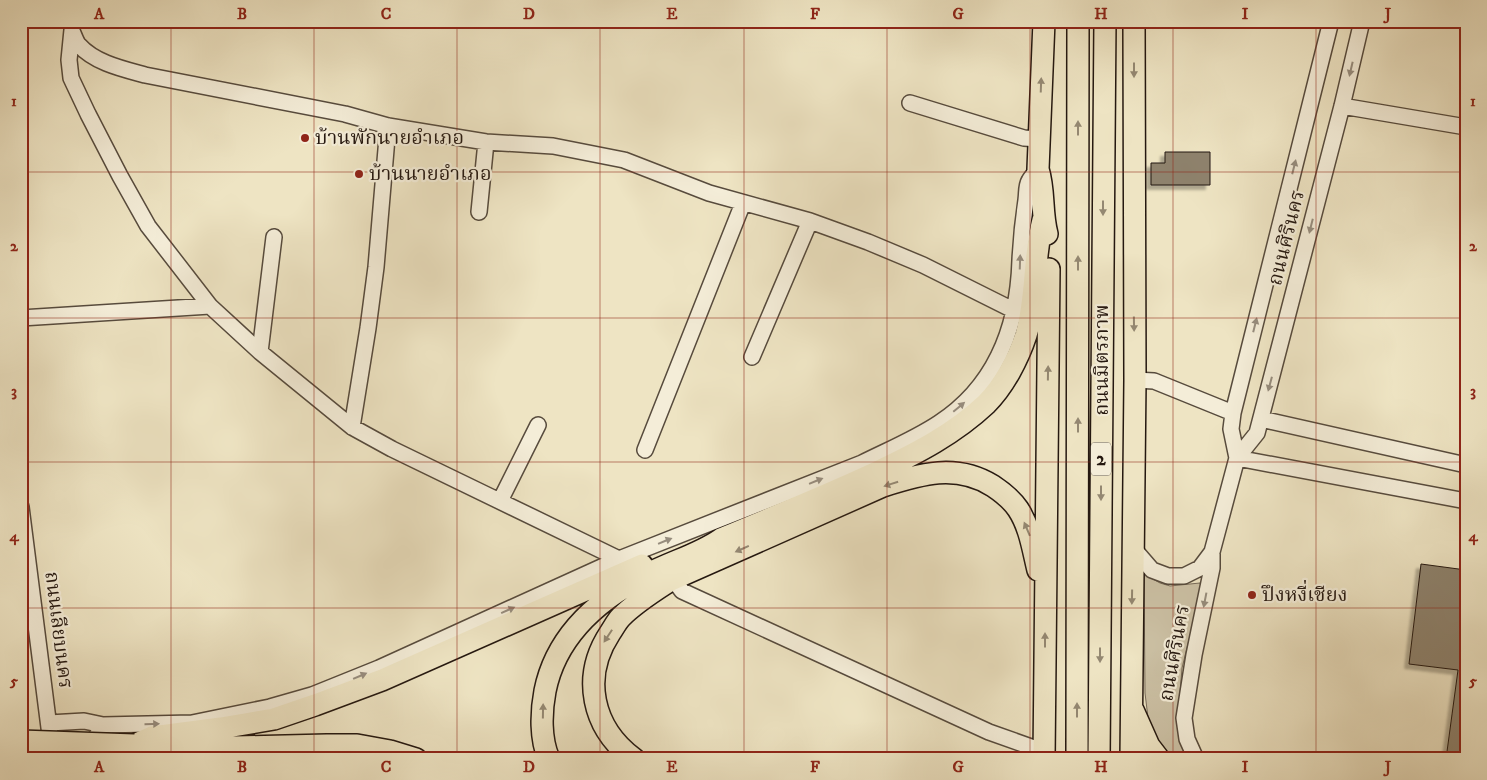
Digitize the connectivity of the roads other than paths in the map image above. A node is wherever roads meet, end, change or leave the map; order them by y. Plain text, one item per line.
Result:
1 (1044, 21) edge
2 (1078, 21) edge
3 (1105, 21) edge
4 (1134, 21) edge
5 (1331, 21) edge
6 (1362, 21) edge
7 (72, 26) edge
8 (910, 103) dead end
9 (1342, 106) junction
10 (388, 126) junction
11 (1466, 127) edge
12 (1039, 139) junction
13 (486, 142) junction
14 (1038, 169) junction
15 (743, 203) junction
16 (479, 212) dead end
17 (1043, 220) junction
18 (810, 221) junction
19 (274, 237) dead end
20 (210, 306) junction
21 (1015, 311) junction
22 (21, 318) edge
23 (260, 352) junction
24 (752, 357) dead end
25 (1134, 380) junction
26 (1233, 413) junction
27 (1261, 419) junction
28 (538, 425) dead end
29 (352, 427) junction
30 (645, 450) dead end
31 (1237, 458) junction
32 (1466, 465) edge
33 (1078, 491) junction
34 (500, 501) junction
35 (1466, 501) edge
36 (21, 507) edge
37 (721, 538) junction
38 (1133, 548) junction
39 (1046, 549) junction
40 (1212, 552) junction
41 (623, 561) junction
42 (679, 589) dead end
43 (1046, 592) junction
44 (1131, 705) junction
45 (50, 722) junction
46 (103, 725) junction
47 (221, 738) junction
48 (21, 741) edge
49 (1044, 753) edge
50 (53, 759) edge
51 (98, 759) edge
52 (416, 759) edge
53 (548, 759) edge
54 (634, 759) edge
55 (1077, 759) edge
56 (1099, 759) edge
57 (1131, 759) edge
58 (1159, 759) edge
59 (1196, 759) edge

12 -> 1 highway
33 -> 2 highway, ถนนมิตรภาพ / 2
3 -> 56 highway, ถนนมิตรภาพ / 2
4 -> 25 highway
26 -> 5 street, ถนนศิรินคร
6 -> 9 street, ถนนศิรินคร
7 - 10 street
7 - 20 street
8 - 12 street
9 - 11 street
9 -> 27 street, ถนนศิรินคร
10 - 13 street
10 - 29 street
12 - 14 highway
13 - 15 street
13 - 16 street
14 - 17 highway
21 -> 14 street
15 - 18 street
15 - 30 street
17 - 37 highway
39 -> 17 highway
18 - 21 street
18 - 24 street
19 - 23 street
20 - 22 street
20 - 23 street
41 -> 21 street
23 - 29 street
25 - 26 street
25 - 38 highway
26 - 31 street, ถนนศิรินคร
27 - 31 street, ถนนศิรินคร
27 - 32 street
28 - 34 street
29 - 34 street
31 - 35 street
31 - 40 street, ถนนศิรินคร
33 - 39 highway
55 -> 33 highway, ถนนมิตรภาพ / 2
34 - 41 street
36 - 45 street, ถนนเลียบนคร
37 - 47 highway
53 -> 37 highway
38 - 40 street, ถนนศิรินคร
38 -> 44 highway
39 - 43 highway
40 -> 59 street, ถนนศิรินคร
46 -> 41 street
42 - 49 street
49 -> 43 highway
43 -> 54 highway
44 - 57 highway
44 - 58 highway
45 - 46 street
45 - 50 street, ถนนเลียบนคร
46 - 51 street
47 - 48 highway, bridge
47 - 52 highway

